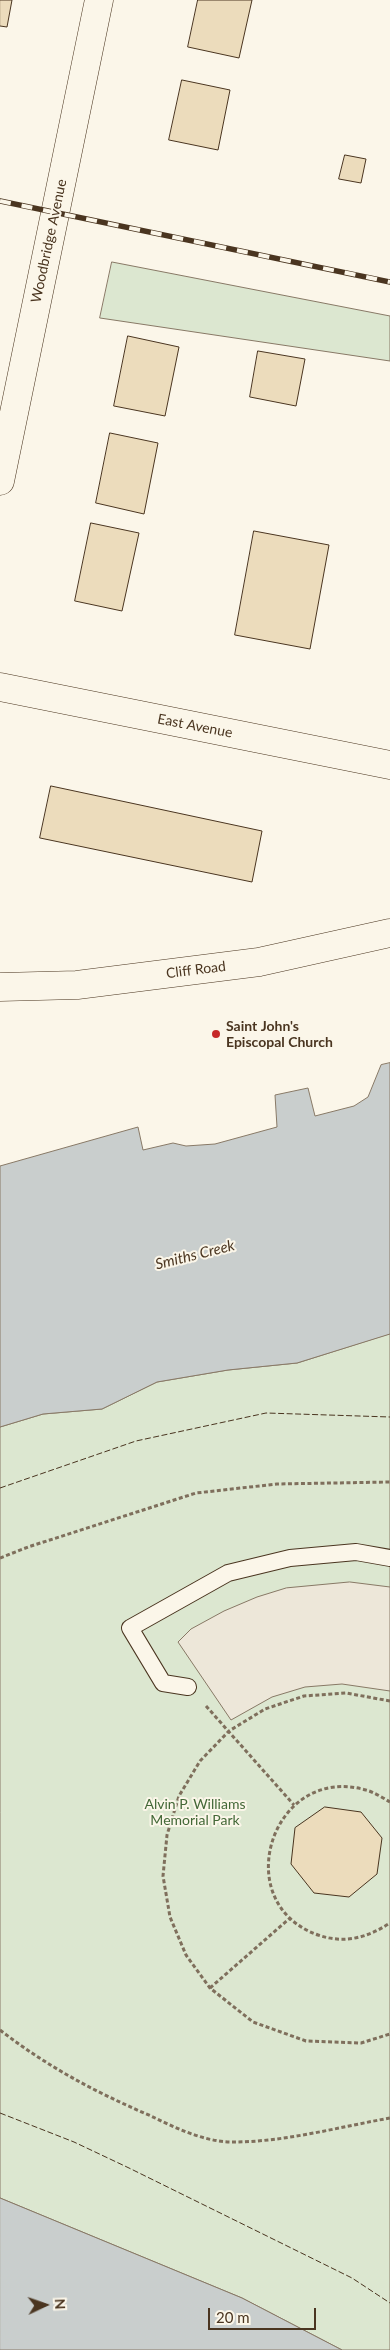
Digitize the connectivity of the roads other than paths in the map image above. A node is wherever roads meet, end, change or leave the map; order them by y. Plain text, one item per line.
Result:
1 (100, 0) edge
2 (0, 482) edge
3 (0, 687) edge
4 (390, 765) edge
5 (390, 933) edge
6 (0, 986) edge
7 (390, 1558) edge
8 (188, 1687) road end

1 - 2 street, Woodbridge Avenue
3 - 4 street, East Avenue
5 - 6 street, Cliff Road
7 - 8 lane

